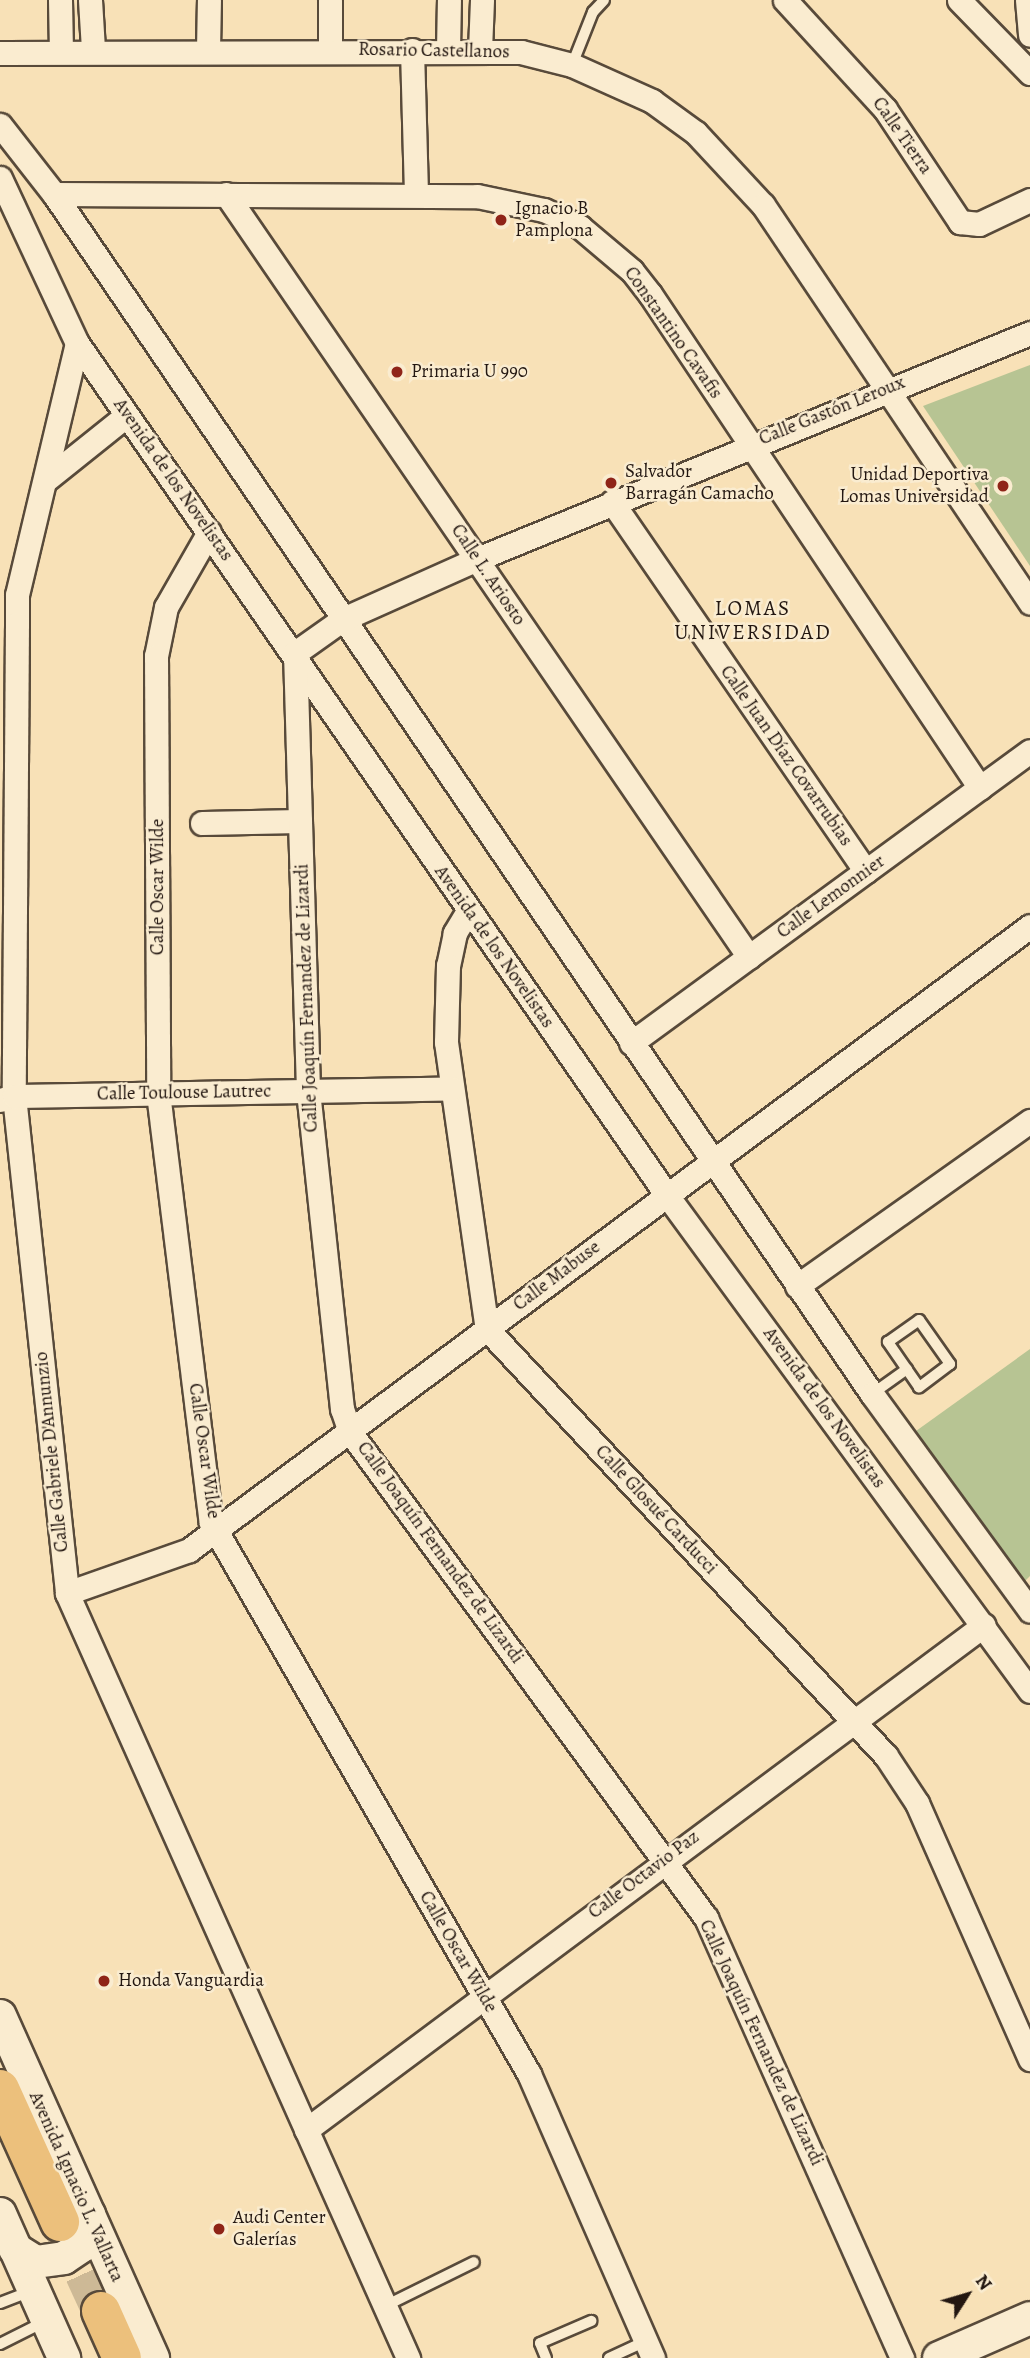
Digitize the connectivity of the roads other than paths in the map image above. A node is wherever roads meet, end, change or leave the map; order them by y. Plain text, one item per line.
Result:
1 (60, 0) edge
2 (90, 0) edge
3 (209, 0) edge
4 (330, 0) edge
5 (449, 0) edge
6 (482, 0) edge
7 (604, 0) edge
8 (785, 0) edge
9 (959, 0) edge
10 (1027, 0) edge
11 (1030, 35) edge
12 (93, 49) junction
13 (61, 50) junction
14 (208, 50) junction
15 (330, 50) junction
16 (412, 50) junction
17 (448, 50) junction
18 (480, 50) junction
19 (0, 53) edge
20 (572, 65) junction
21 (1030, 73) edge
22 (0, 125) edge
23 (0, 178) edge
24 (415, 192) junction
25 (54, 194) junction
26 (226, 194) junction
27 (1030, 200) edge
28 (1030, 333) edge
29 (77, 343) junction
30 (887, 390) junction
31 (127, 415) junction
32 (750, 444) junction
33 (47, 479) junction
34 (612, 502) junction
35 (209, 532) junction
36 (477, 559) junction
37 (1030, 603) edge
38 (343, 619) junction
39 (8, 624) edge
40 (295, 653) junction
41 (8, 654) edge
42 (1030, 751) edge
43 (980, 788) junction
44 (300, 821) junction
45 (202, 823) dead end
46 (866, 871) junction
47 (468, 911) junction
48 (1030, 926) edge
49 (749, 957) junction
50 (631, 1043) junction
51 (452, 1088) junction
52 (308, 1090) junction
53 (158, 1093) junction
54 (7, 1098) edge
55 (1030, 1121) edge
56 (711, 1162) junction
57 (666, 1194) junction
58 (797, 1286) junction
59 (486, 1329) junction
60 (907, 1369) junction
61 (872, 1394) junction
62 (350, 1432) junction
63 (217, 1531) junction
64 (67, 1592) junction
65 (1027, 1601) edge
66 (984, 1625) junction
67 (1030, 1691) edge
68 (853, 1720) junction
69 (664, 1859) junction
70 (483, 1996) junction
71 (0, 2016) edge
72 (1030, 2059) edge
73 (0, 2089) edge
74 (306, 2130) junction
75 (0, 2140) edge
76 (0, 2214) edge
77 (51, 2229) junction
78 (474, 2263) dead end
79 (34, 2290) junction
80 (0, 2303) edge
81 (385, 2306) junction
82 (87, 2309) junction
83 (1030, 2318) edge
84 (591, 2321) dead end
85 (0, 2344) edge
86 (649, 2350) edge
87 (64, 2358) edge
88 (98, 2358) edge
89 (122, 2358) edge
90 (153, 2358) edge
91 (408, 2358) edge
92 (546, 2358) edge
93 (609, 2358) edge
94 (902, 2358) edge
95 (939, 2358) edge

1 - 13 street
2 - 12 street
3 - 14 street
4 - 15 street
5 - 17 street
6 - 18 street
7 - 20 lane
8 - 27 street, Calle Tierra
9 - 21 street
10 - 11 street
12 - 13 street, Rosario Castellanos
12 - 14 street, Rosario Castellanos
13 - 19 street, Rosario Castellanos
14 - 15 street, Rosario Castellanos
15 - 16 street, Rosario Castellanos
16 - 17 street, Rosario Castellanos
16 - 24 street
17 - 18 street, Rosario Castellanos
18 - 20 street, Rosario Castellanos
20 - 30 street, Rosario Castellanos
22 - 25 street
23 - 29 street, Avenida de los Novelistas
24 - 26 street, Constantino Cavafis
24 - 32 street, Constantino Cavafis
25 - 26 street, Constantino Cavafis
25 - 38 street
26 - 36 street, Calle L. Ariosto
28 - 30 street, Calle Gastón Leroux
29 - 31 street, Avenida de los Novelistas
29 - 33 street, Calle Gabriele D'Annunzio
30 - 32 street, Calle Gastón Leroux
30 - 37 street, Rosario Castellanos
31 - 33 street
31 - 35 street, Avenida de los Novelistas
32 - 34 street, Calle Gastón Leroux
32 - 43 street, Constantino Cavafis
33 - 39 street, Calle Gabriele D'Annunzio
34 - 36 street, Calle Gastón Leroux
34 - 46 street, Calle Juan Díaz Covarrubias
35 - 40 street, Avenida de los Novelistas
35 - 53 street, Calle Oscar Wilde
36 - 38 street, Calle Gastón Leroux
36 - 49 street, Calle L. Ariosto
38 - 40 street, Calle Gastón Leroux
38 - 50 street
39 - 41 street, Calle Gabriele D'Annunzio
40 - 44 street, Calle Joaquín Fernandez de Lizardi
40 - 47 street, Avenida de los Novelistas
41 - 54 street, Calle Gabriele D'Annunzio
42 - 43 street, Calle Lemonnier
43 - 46 street, Calle Lemonnier
44 - 45 street
44 - 52 street, Calle Joaquín Fernandez de Lizardi
46 - 49 street, Calle Lemonnier
47 - 51 street
47 - 57 street, Avenida de los Novelistas
48 - 56 street, Calle Mabuse
49 - 50 street, Calle Lemonnier
50 - 56 street
51 - 52 street, Calle Toulouse Lautrec
51 - 59 street
52 - 53 street, Calle Toulouse Lautrec
52 - 62 street, Calle Joaquín Fernandez de Lizardi
53 - 54 street, Calle Toulouse Lautrec
53 - 63 street, Calle Oscar Wilde
54 - 64 street, Calle Gabriele D'Annunzio
55 - 58 street
56 - 57 street, Calle Mabuse
56 - 58 street
57 - 59 street, Calle Mabuse
57 - 66 street, Avenida de los Novelistas
58 - 61 street
59 - 62 street, Calle Mabuse
59 - 68 street, Calle Glosué Carducci
60 - 60 lane
60 - 61 lane
61 - 65 street
62 - 63 street, Calle Mabuse
62 - 69 street, Calle Joaquín Fernandez de Lizardi
63 - 64 street, Calle Mabuse
63 - 70 street, Calle Oscar Wilde
64 - 74 street, Calle Gabriele D'Annunzio
66 - 67 street, Avenida de los Novelistas
66 - 68 street, Calle Octavio Paz
68 - 69 street, Calle Octavio Paz
68 - 72 street, Calle Glosué Carducci
69 - 70 street, Calle Octavio Paz
69 - 94 street, Calle Joaquín Fernandez de Lizardi
70 - 74 street, Calle Octavio Paz
70 - 86 street, Calle Oscar Wilde
71 - 77 street, Avenida Ignacio L. Vallarta
73 - 77 highway, Avenida Ignacio L. Vallarta
74 - 81 street, Calle Gabriele D'Annunzio
75 - 77 highway, Avenida Ignacio L. Vallarta
76 - 77 street, Avenida Ignacio L. Vallarta
77 - 79 street, Avenida Ignacio L. Vallarta
77 - 82 street, Avenida Ignacio L. Vallarta
78 - 81 lane
79 - 80 lane
79 - 82 street, Avenida Ignacio L. Vallarta
79 - 82 street
81 - 91 street, Calle Gabriele D'Annunzio
82 - 85 lane
82 - 87 street, Avenida Ignacio L. Vallarta
82 - 88 highway, Avenida Ignacio L. Vallarta
82 - 89 highway, Avenida Ignacio L. Vallarta
82 - 90 street, Avenida Ignacio L. Vallarta
83 - 95 street
84 - 92 lane
86 - 93 lane

